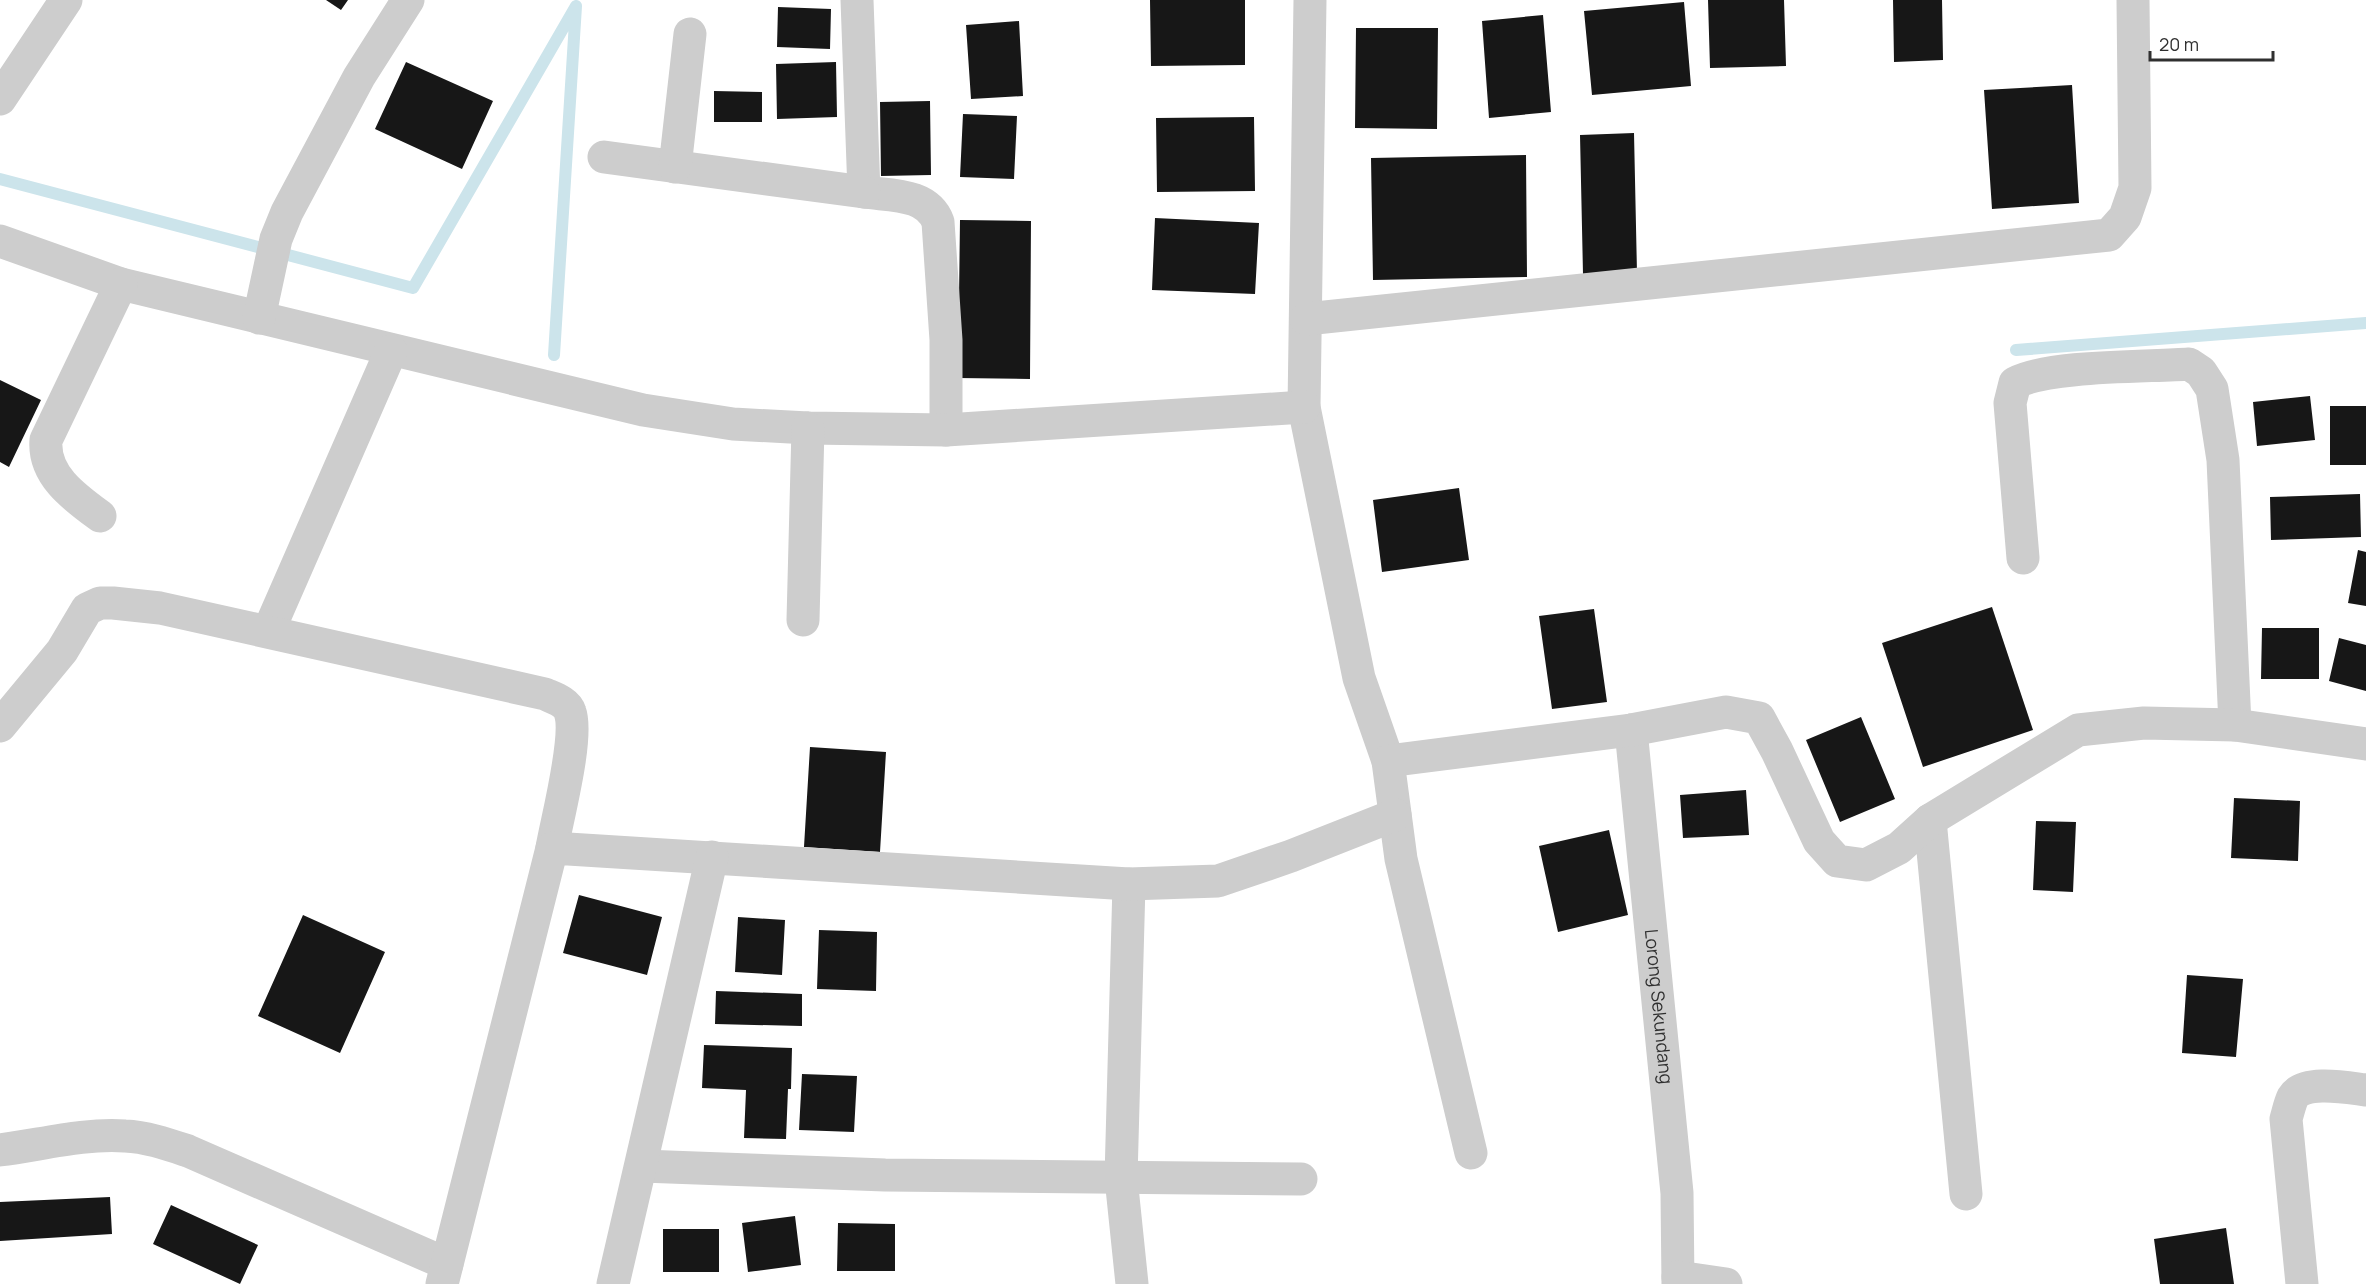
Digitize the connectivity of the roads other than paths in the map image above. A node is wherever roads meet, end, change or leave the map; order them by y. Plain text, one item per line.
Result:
1 (66, 0) edge
2 (408, 0) edge
3 (857, 0) edge
4 (1310, 0) edge
5 (2133, 0) edge
6 (690, 34) dead end
7 (0, 99) edge
8 (604, 157) dead end
9 (675, 167) junction
10 (864, 192) junction
11 (0, 241) edge
12 (121, 284) junction
13 (259, 318) junction
14 (1306, 319) junction
15 (391, 351) junction
16 (1304, 407) junction
17 (808, 428) junction
18 (946, 430) junction
19 (100, 516) dead end
20 (2023, 558) dead end
21 (803, 620) dead end
22 (269, 630) junction
23 (2235, 725) junction
24 (0, 726) edge
25 (1631, 730) junction
26 (2366, 744) edge
27 (1388, 761) junction
28 (1395, 814) junction
29 (1930, 820) junction
30 (552, 848) junction
31 (712, 857) junction
32 (1129, 884) junction
33 (2366, 1090) edge
34 (0, 1150) edge
35 (1471, 1153) dead end
36 (642, 1166) junction
37 (1121, 1178) junction
38 (1301, 1179) dead end
39 (1966, 1194) dead end
40 (444, 1274) edge
41 (1678, 1280) edge
42 (613, 1284) edge
43 (1132, 1284) edge
44 (1726, 1284) edge
45 (2302, 1284) edge

1 - 7 street
2 - 13 street
3 - 10 street
4 - 14 street
5 - 14 street
6 - 9 street
8 - 9 street
9 - 10 street
10 - 18 street
11 - 12 street
12 - 13 street
12 - 19 street
13 - 15 street
14 - 16 street
15 - 17 street
15 - 22 street
16 - 18 street
16 - 27 street
17 - 18 street
17 - 21 street
20 - 23 street
22 - 24 street
22 - 30 street
23 - 26 street
23 - 29 street
25 - 27 street
25 - 29 street
25 - 41 street, Lorong Sekundang
27 - 28 street
28 - 32 street
28 - 35 street
29 - 39 street
30 - 31 street
30 - 40 street
31 - 32 street
31 - 36 street
32 - 37 street
33 - 45 street
34 - 40 street
36 - 37 street
36 - 42 street
37 - 38 street
37 - 43 street
41 - 44 street

